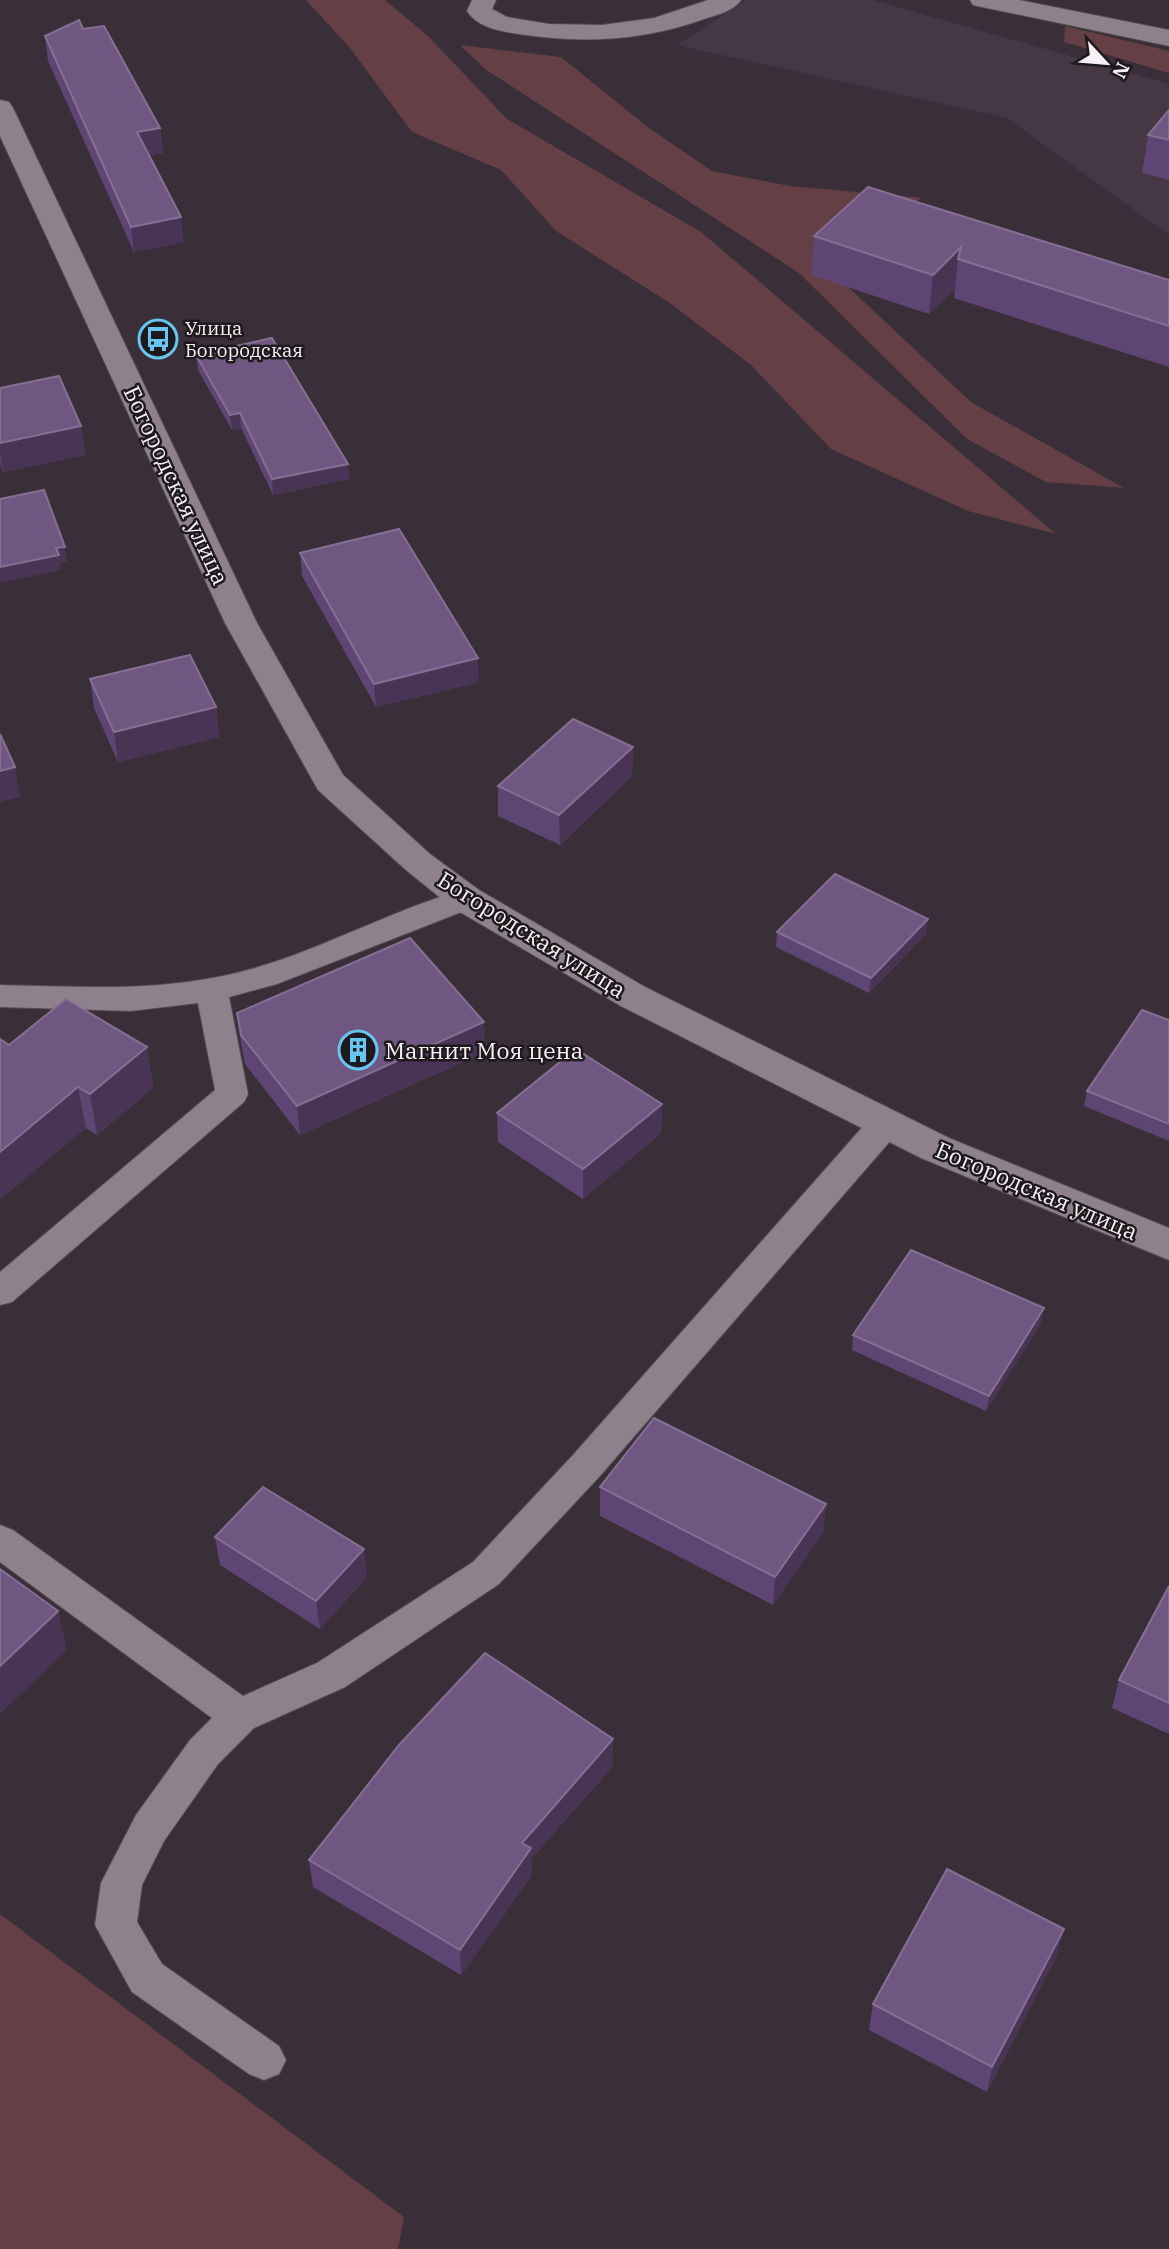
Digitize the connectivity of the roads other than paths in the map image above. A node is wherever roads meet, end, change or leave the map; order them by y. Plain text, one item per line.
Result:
1 (484, 0) edge
2 (729, 0) edge
3 (982, 0) edge
4 (1169, 38) edge
5 (0, 108) edge
6 (467, 899) junction
7 (212, 990) junction
8 (0, 996) edge
9 (886, 1124) junction
10 (1169, 1245) edge
11 (0, 1292) edge
12 (0, 1541) edge
13 (240, 1716) junction
14 (264, 2060) dead end

1 - 2 street
3 - 4 street
5 - 6 street, Богородская улица
6 - 7 lane
6 - 9 street, Богородская улица
7 - 8 lane
7 - 11 lane
9 - 10 street, Богородская улица
9 - 13 lane
12 - 13 lane
13 - 14 lane

